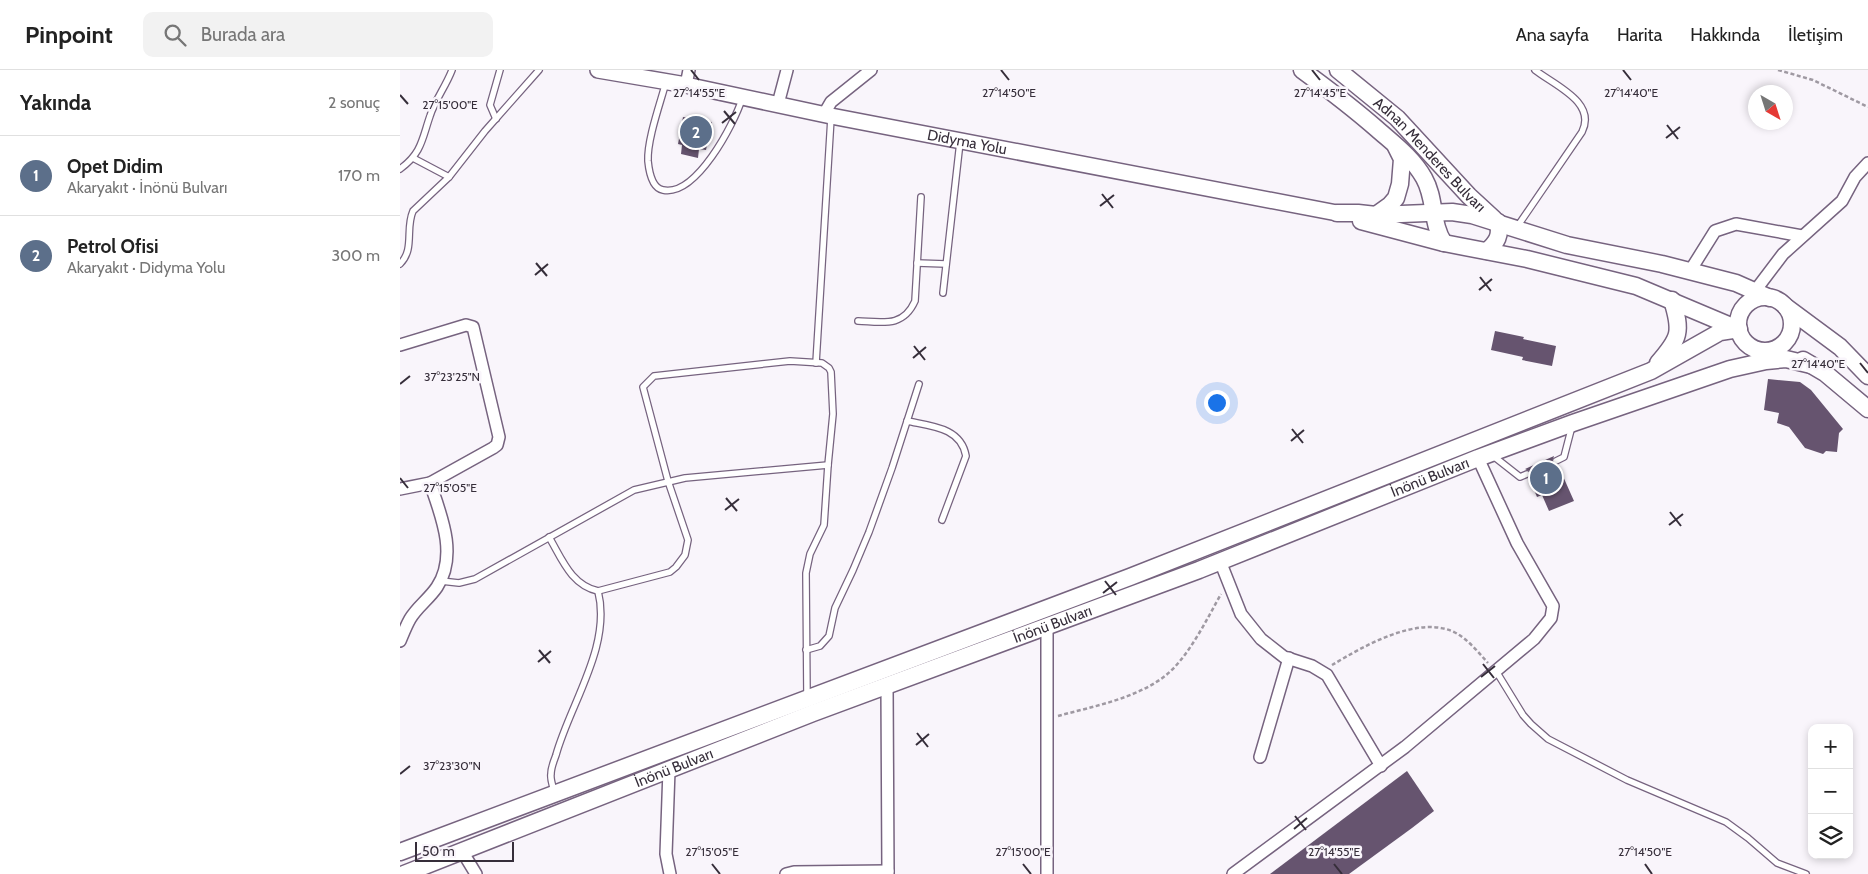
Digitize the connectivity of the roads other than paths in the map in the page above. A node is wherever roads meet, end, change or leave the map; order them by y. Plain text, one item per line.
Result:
1 (452, 70) edge
2 (500, 70) edge
3 (539, 70) edge
4 (598, 70) edge
5 (787, 70) edge
6 (871, 70) edge
7 (1302, 70) edge
8 (1338, 70) edge
9 (1535, 70) edge
10 (687, 77) edge
11 (666, 81) junction
12 (743, 96) junction
13 (778, 104) junction
14 (827, 115) junction
15 (496, 119) junction
16 (960, 140) junction
17 (1396, 145) junction
18 (413, 158) junction
19 (1868, 163) edge
20 (400, 169) edge
21 (449, 177) junction
22 (921, 197) dead end
23 (1434, 212) junction
24 (1337, 213) junction
25 (1376, 215) junction
26 (1498, 222) junction
27 (1516, 229) junction
28 (1802, 236) junction
29 (1444, 243) junction
30 (1487, 251) junction
31 (917, 263) junction
32 (400, 264) edge
33 (946, 264) junction
34 (1690, 271) junction
35 (1754, 291) junction
36 (943, 293) dead end
37 (1770, 298) junction
38 (1672, 300) junction
39 (1785, 306) junction
40 (858, 322) dead end
41 (1739, 329) junction
42 (400, 345) edge
43 (1779, 347) junction
44 (1758, 350) junction
45 (816, 363) junction
46 (1811, 365) junction
47 (1730, 369) junction
48 (1651, 371) junction
49 (1868, 376) edge
50 (919, 384) dead end
51 (1868, 409) edge
52 (907, 421) junction
53 (1573, 423) junction
54 (1484, 456) junction
55 (1556, 461) dead end
56 (828, 465) junction
57 (1527, 474) dead end
58 (668, 481) junction
59 (430, 483) junction
60 (400, 489) edge
61 (942, 520) dead end
62 (549, 537) junction
63 (1220, 561) junction
64 (441, 581) junction
65 (598, 591) junction
66 (1047, 627) junction
67 (400, 641) edge
68 (806, 650) junction
69 (1289, 658) junction
70 (1496, 671) junction
71 (887, 686) junction
72 (806, 699) junction
73 (1260, 757) dead end
74 (1381, 766) junction
75 (669, 770) junction
76 (555, 794) junction
77 (462, 851) junction
78 (400, 852) edge
79 (1788, 871) edge
80 (888, 872) edge
81 (404, 874) edge
82 (476, 874) edge
83 (670, 874) edge
84 (786, 874) edge
85 (1048, 874) edge
86 (1233, 874) edge
87 (1806, 874) edge

1 - 18 lane
2 - 15 lane
3 - 15 lane
4 - 11 street, Didyma Yolu
5 - 13 street
6 - 14 street
7 - 17 main road, Adnan Menderes Bulvarı
8 - 26 main road, Adnan Menderes Bulvarı
9 - 27 lane
10 - 11 street, Didyma Yolu
10 - 12 street, Didyma Yolu
11 - 12 lane
12 - 13 street, Didyma Yolu
13 - 14 street, Didyma Yolu
14 - 16 street, Didyma Yolu
14 - 45 lane
15 - 21 lane
16 - 24 street, Didyma Yolu
16 - 33 lane
17 - 23 main road, Adnan Menderes Bulvarı
17 - 25 main road
18 - 20 lane
18 - 21 lane
19 - 28 street
21 - 32 lane
22 - 31 lane
23 - 25 main road
23 - 26 main road
23 - 29 main road, Adnan Menderes Bulvarı
24 - 25 main road
24 - 29 main road
26 - 27 main road
26 - 30 main road
27 - 34 main road
28 - 34 street
28 - 35 street
29 - 30 main road
30 - 38 main road
31 - 33 lane
31 - 40 lane
33 - 36 lane
34 - 35 main road
35 - 37 main road
37 - 39 main road
37 - 41 main road
38 - 41 main road
38 - 48 main road
39 - 43 main road
39 - 49 main road
41 - 44 main road
41 - 48 main road, İnönü Bulvarı
42 - 59 street
43 - 44 main road
43 - 46 main road
44 - 47 main road
45 - 56 lane
45 - 58 lane
46 - 47 main road
46 - 51 main road
47 - 53 main road, İnönü Bulvarı
48 - 72 main road, İnönü Bulvarı
50 - 52 lane
52 - 61 lane
52 - 68 lane
53 - 54 main road, İnönü Bulvarı
53 - 55 lane
54 - 57 lane
54 - 63 main road, İnönü Bulvarı
54 - 70 street
56 - 58 lane
56 - 68 lane
58 - 62 lane
58 - 65 lane
59 - 60 street
59 - 64 street
62 - 64 lane
62 - 65 lane
63 - 66 main road, İnönü Bulvarı
63 - 69 street
64 - 67 street
65 - 76 lane
66 - 71 main road, İnönü Bulvarı
66 - 85 street
68 - 72 lane
69 - 73 street
69 - 74 street
70 - 74 street
70 - 79 lane
71 - 75 main road, İnönü Bulvarı
71 - 80 street
72 - 76 main road, İnönü Bulvarı
74 - 86 street
75 - 77 main road, İnönü Bulvarı
75 - 83 street
76 - 78 main road, İnönü Bulvarı
77 - 81 main road, İnönü Bulvarı
77 - 82 street
79 - 87 lane
80 - 84 street

